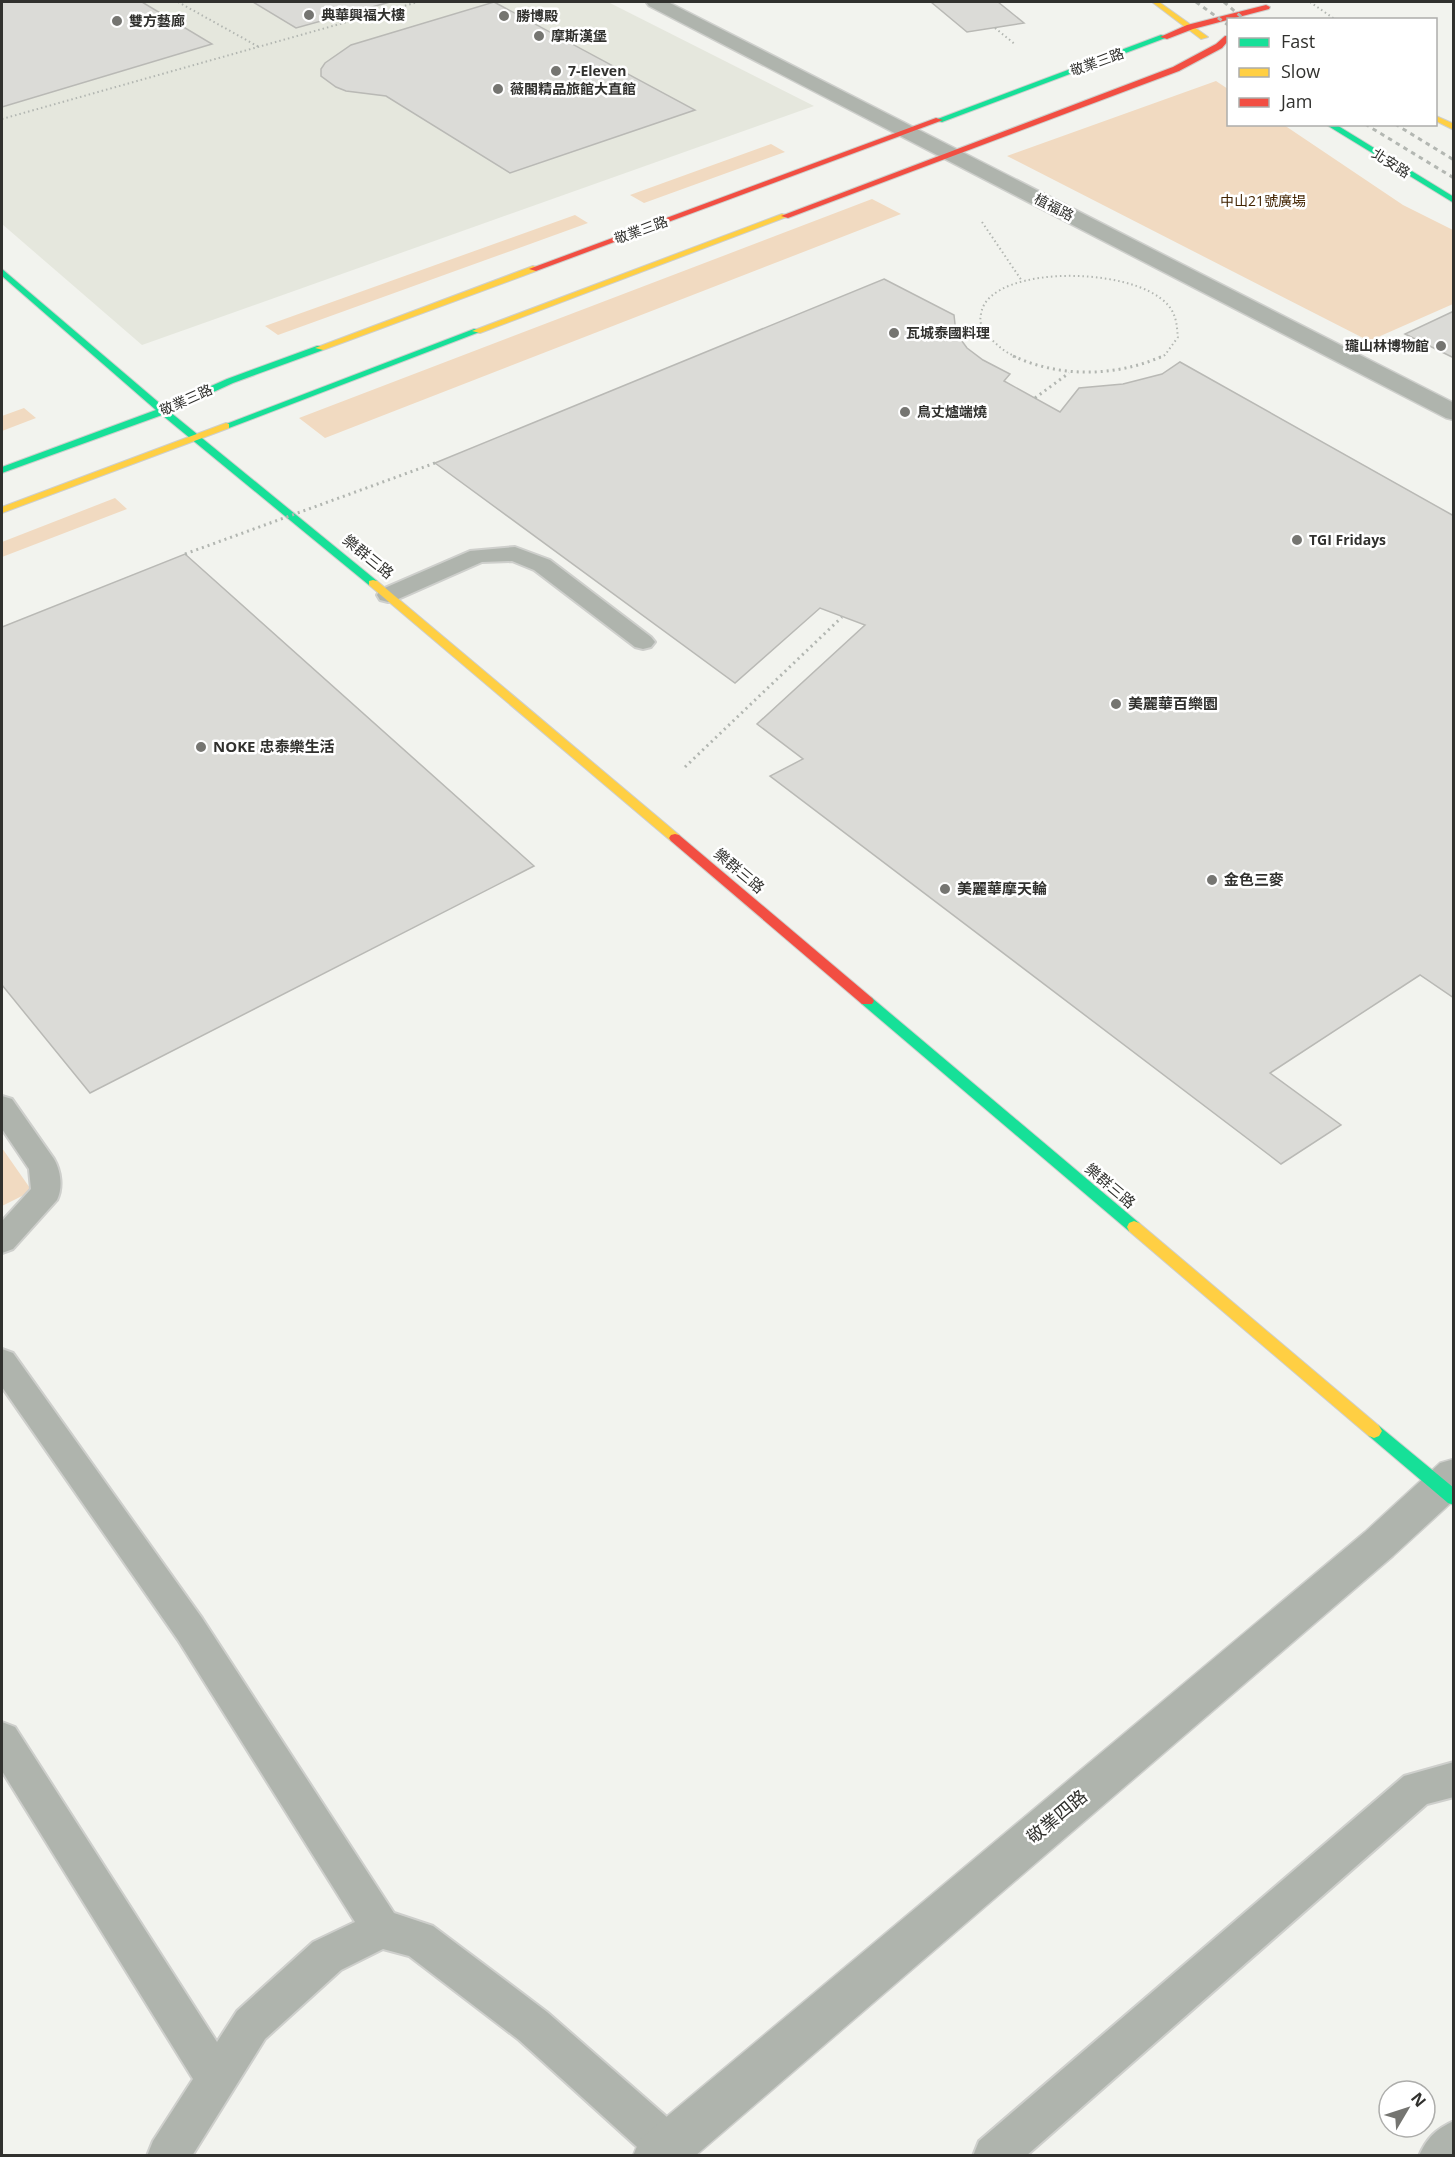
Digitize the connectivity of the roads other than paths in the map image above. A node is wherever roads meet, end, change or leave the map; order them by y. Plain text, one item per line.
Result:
1 (655, 2) edge
2 (1155, 2) edge
3 (1268, 6) edge
4 (1253, 18) edge
5 (1190, 27) junction
6 (1225, 46) edge
7 (1437, 119) edge
8 (1332, 126) edge
9 (1454, 128) edge
10 (908, 132) junction
11 (950, 154) junction
12 (1454, 201) edge
13 (2, 272) edge
14 (163, 411) junction
15 (1454, 412) edge
16 (195, 437) junction
17 (2, 470) edge
18 (2, 510) edge
19 (387, 594) junction
20 (643, 642) dead end
21 (2, 1107) edge
22 (2, 1240) edge
23 (2, 1362) edge
24 (1449, 1487) edge
25 (2, 1739) edge
26 (1454, 1779) edge
27 (382, 1929) junction
28 (217, 2079) junction
29 (1454, 2142) edge
30 (663, 2151) edge
31 (168, 2156) edge
32 (994, 2156) edge
33 (1440, 2156) edge

1 - 10 street, 植福路
2 - 5 street
3 - 4 street, 敬業三路
3 - 5 street, 敬業三路
5 - 6 street
5 - 10 street, 敬業三路
6 - 11 street
7 - 9 street
8 - 12 street, 北安路
10 - 11 street, 植福路
10 - 14 street, 敬業三路
11 - 15 street, 植福路
11 - 16 street
13 - 14 street, 樂群三路
14 - 16 street, 樂群三路
14 - 17 street, 敬業三路
16 - 18 street
16 - 19 street, 樂群三路
19 - 20 lane
19 - 24 street, 樂群三路
21 - 22 lane
23 - 27 lane
24 - 30 street, 敬業四路
25 - 28 lane
26 - 32 lane
27 - 28 lane
27 - 30 lane
28 - 31 lane
29 - 33 lane

